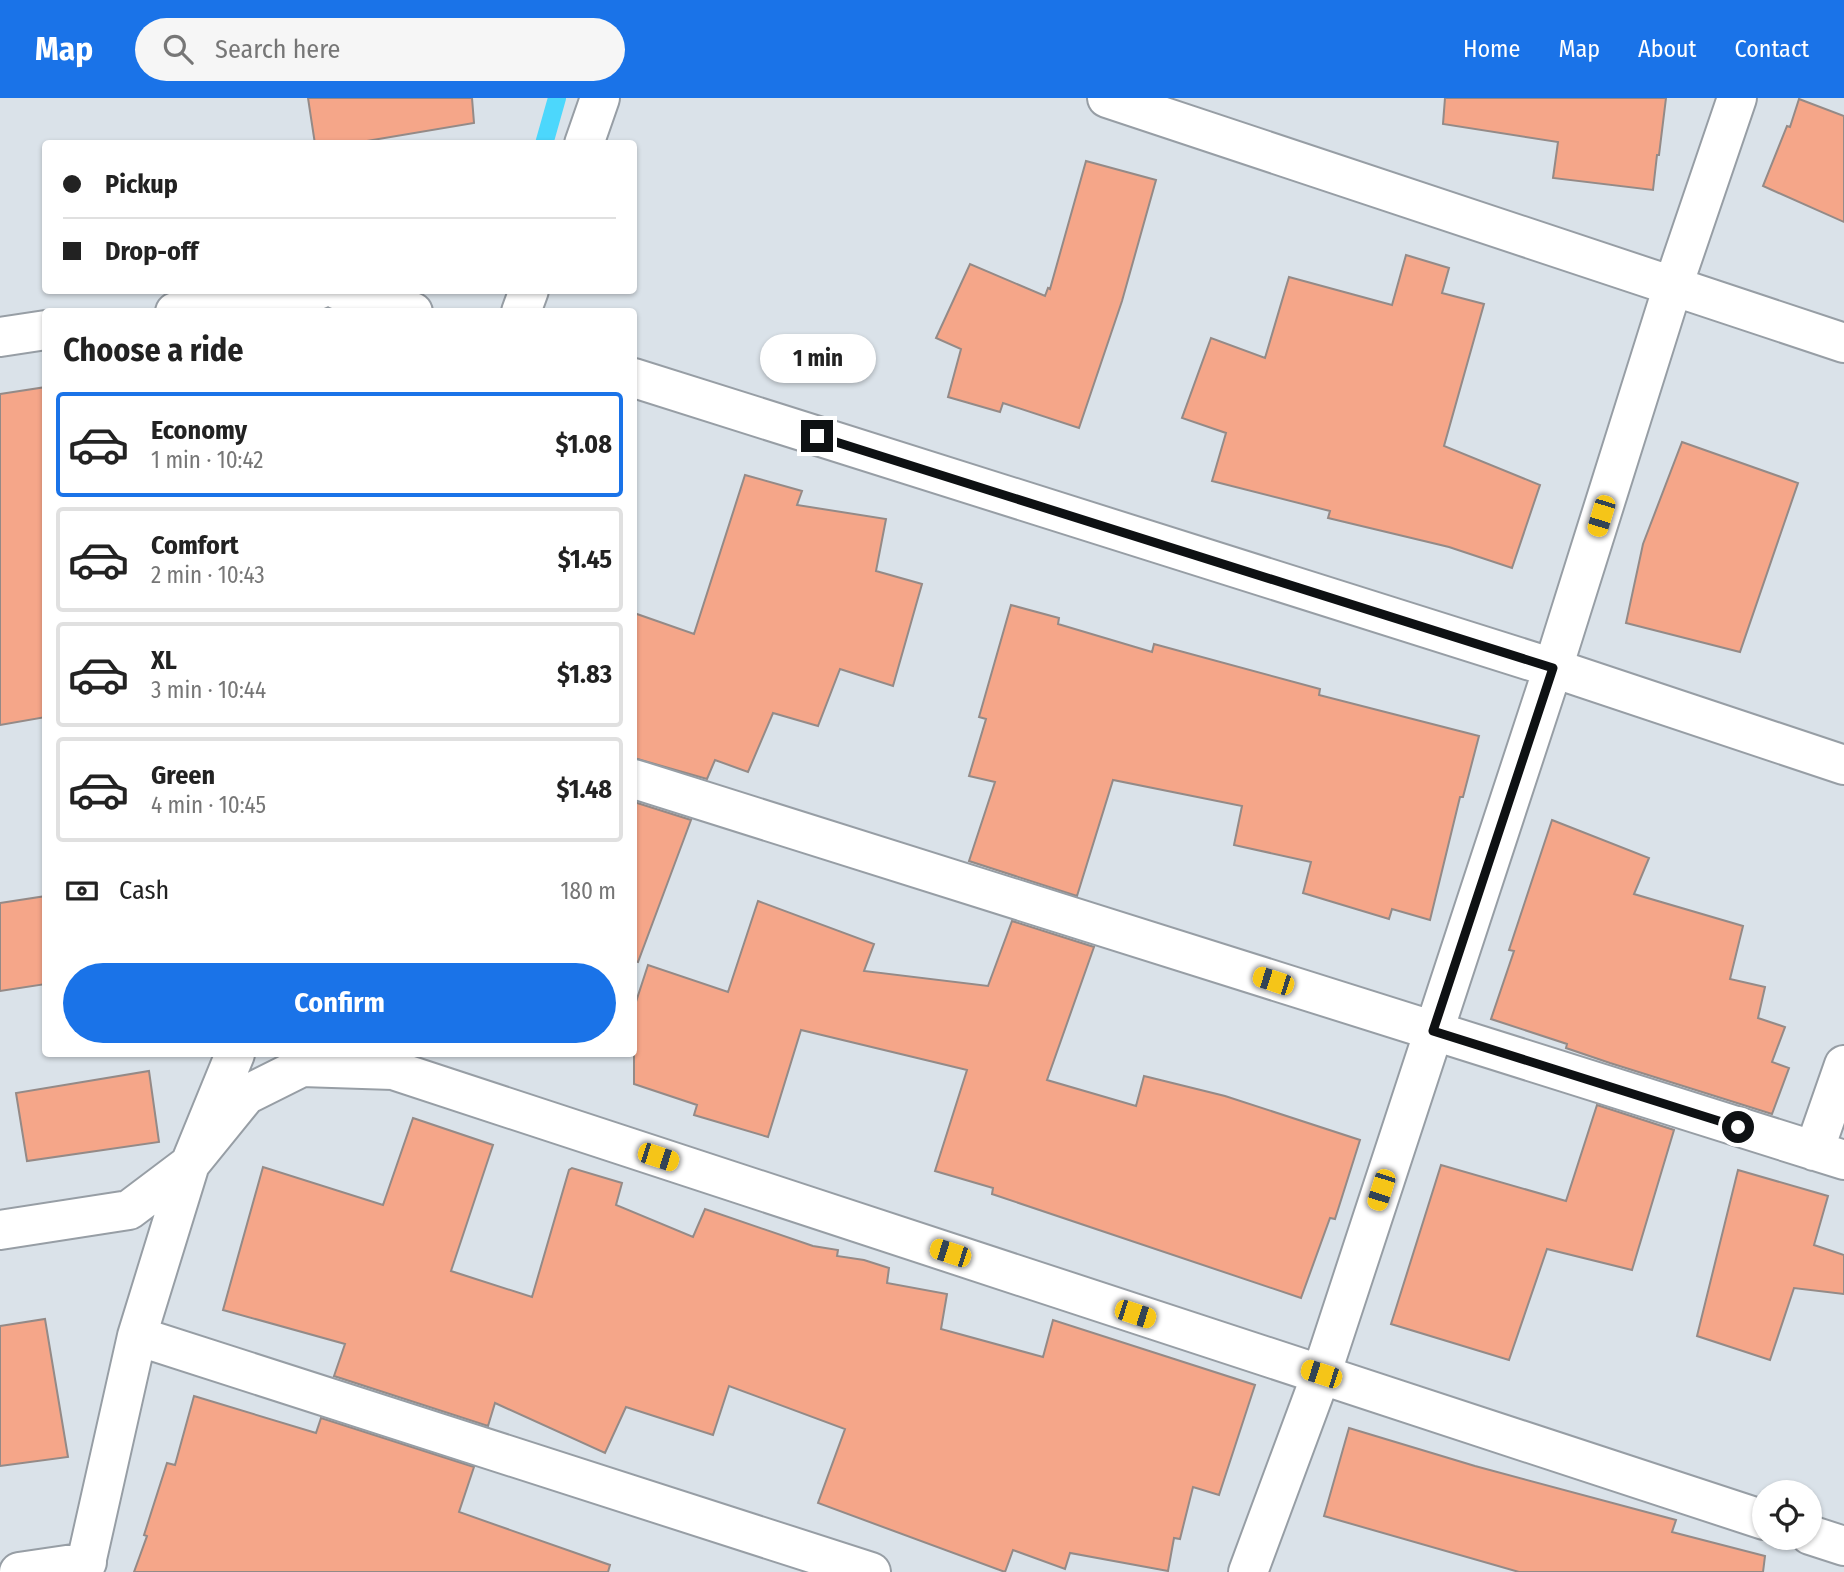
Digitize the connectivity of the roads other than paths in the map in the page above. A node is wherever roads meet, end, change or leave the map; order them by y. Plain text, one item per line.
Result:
1 (600, 98) edge
2 (1107, 98) edge
3 (1737, 98) edge
4 (585, 140) edge
5 (1673, 286) junction
6 (292, 294) edge
7 (352, 294) edge
8 (201, 308) edge
9 (399, 308) edge
10 (42, 331) edge
11 (0, 337) edge
12 (1844, 344) edge
13 (637, 379) edge
14 (1553, 668) junction
15 (1844, 765) edge
16 (637, 780) edge
17 (1433, 1031) junction
18 (234, 1057) edge
19 (1844, 1065) edge
20 (1829, 1156) edge
21 (190, 1164) junction
22 (1, 1224) edge
23 (137, 1336) junction
24 (1321, 1374) junction
25 (1752, 1516) edge
26 (1822, 1539) edge
27 (1844, 1546) edge
28 (86, 1567) edge
29 (19, 1572) edge
30 (871, 1572) edge
31 (1248, 1572) edge

1 - 4 street
2 - 5 street
3 - 5 street
5 - 12 street
5 - 14 street
6 - 8 street
7 - 9 street
10 - 11 street
13 - 14 street
14 - 15 street
14 - 17 street
16 - 17 street
17 - 20 street
17 - 24 street
18 - 21 street
19 - 20 street
21 - 22 street
21 - 23 street
21 - 24 street
23 - 28 street
23 - 30 street
24 - 25 street
24 - 31 street
26 - 27 street
28 - 29 street

